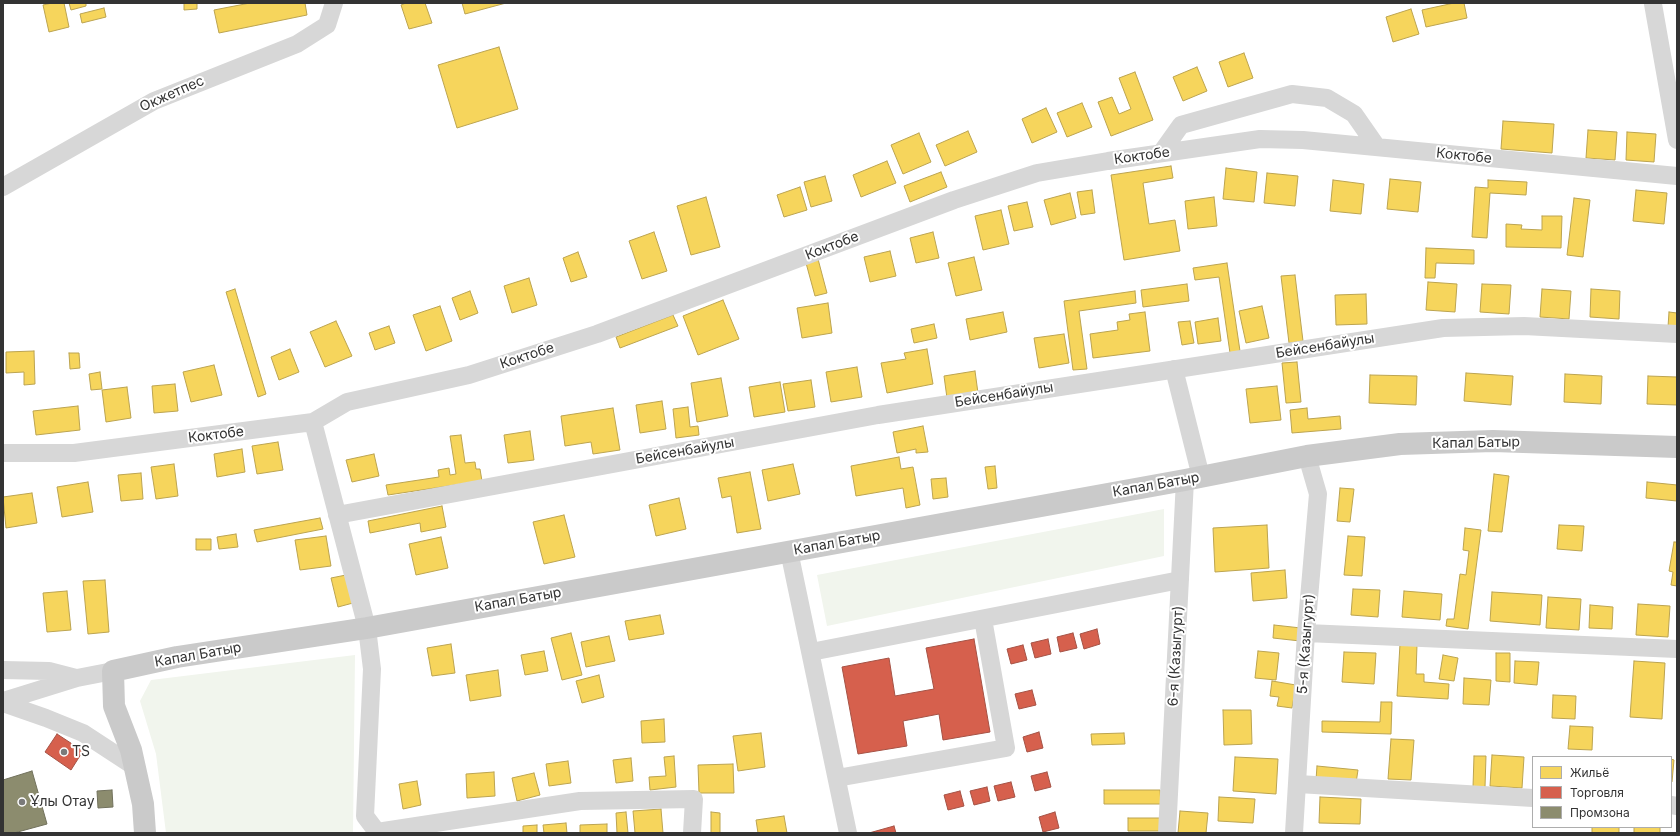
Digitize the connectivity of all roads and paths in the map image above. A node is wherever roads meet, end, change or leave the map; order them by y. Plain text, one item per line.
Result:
1 (334, 3) edge
2 (1653, 4) edge
3 (1677, 140) edge
4 (1377, 147) junction
5 (1161, 153) junction
6 (1677, 176) edge
7 (3, 187) edge
8 (1677, 334) edge
9 (1174, 369) junction
10 (313, 422) junction
11 (1677, 447) edge
12 (3, 454) edge
13 (1307, 456) junction
14 (1193, 478) junction
15 (337, 515) junction
16 (789, 551) junction
17 (1180, 580) junction
18 (983, 619) junction
19 (366, 628) junction
20 (1306, 633) junction
21 (1677, 649) edge
22 (811, 652) junction
23 (3, 670) edge
24 (113, 671) junction
25 (77, 678) junction
26 (3, 702) edge
27 (135, 767) junction
28 (837, 778) junction
29 (1298, 784) junction
30 (1532, 798) edge
31 (145, 833) edge
32 (692, 833) edge
33 (848, 833) edge
34 (1167, 833) edge
35 (1294, 833) edge

1 - 7 street, Окжетпес
2 - 3 street
4 - 5 street, Коктобе
4 - 5 street
4 - 6 street, Коктобе
5 - 10 street, Коктобе
8 - 9 street, Бейсенбайулы
9 - 14 street, 6-я (Казыгурт)
9 - 15 street, Бейсенбайулы
10 - 12 street, Коктобе
10 - 15 street
11 - 13 main road, Капал Батыр
13 - 14 main road, Капал Батыр
13 - 20 street, 5-я (Казыгурт)
14 - 16 main road, Капал Батыр
14 - 17 street, 6-я (Казыгурт)
15 - 19 street
16 - 19 main road, Капал Батыр
16 - 22 street
17 - 18 street
17 - 34 street, 6-я (Казыгурт)
18 - 22 street
18 - 28 street
19 - 24 main road, Капал Батыр
19 - 32 street
20 - 21 street
20 - 29 street, 5-я (Казыгурт)
22 - 28 street
23 - 25 street
24 - 25 street, Капал Батыр
24 - 27 main road
25 - 26 street, Капал Батыр
26 - 27 street
27 - 31 main road
28 - 33 street
29 - 30 street
29 - 35 street, 5-я (Казыгурт)

